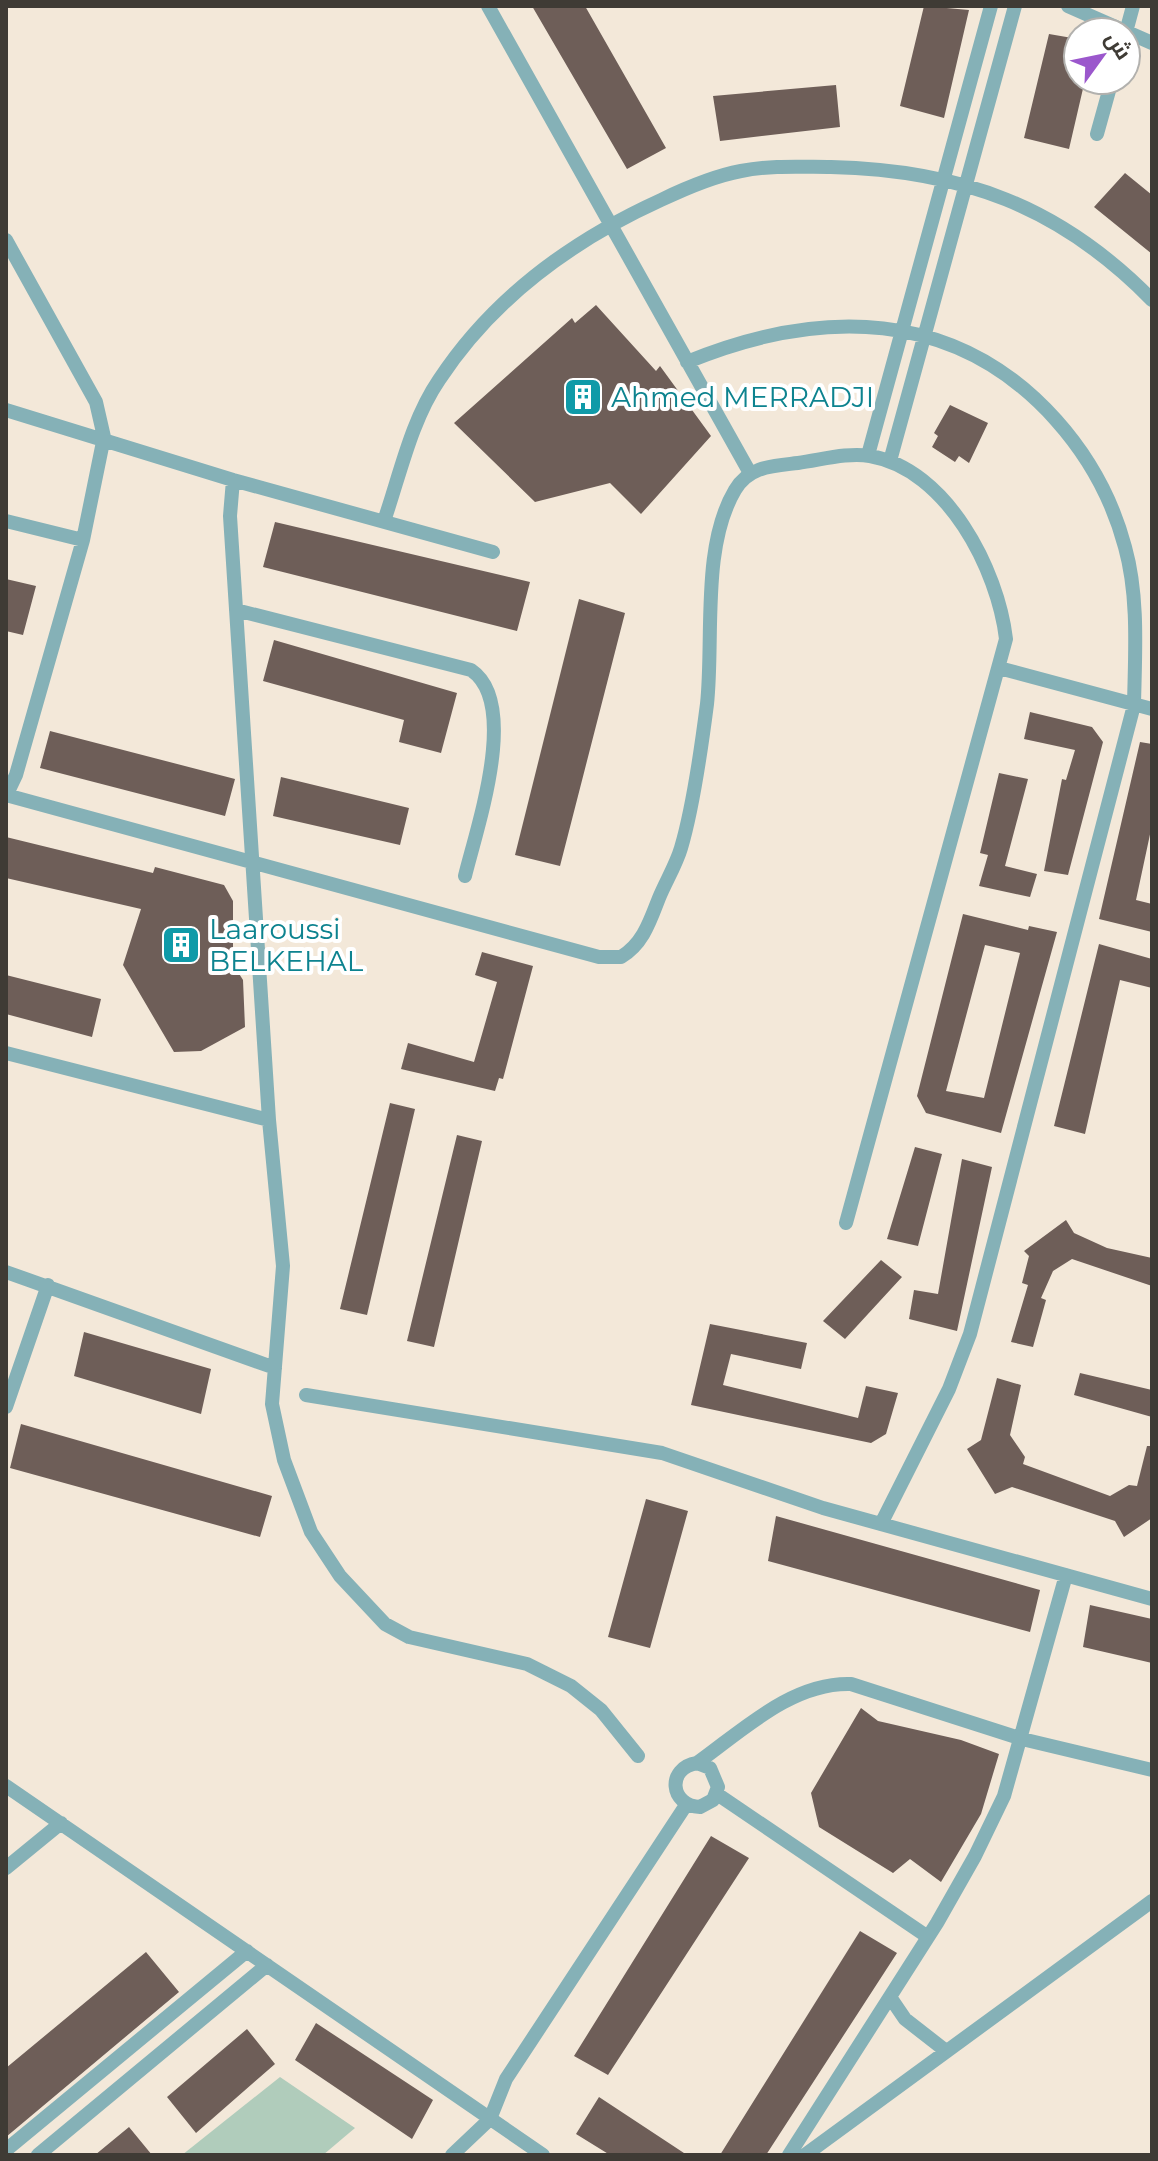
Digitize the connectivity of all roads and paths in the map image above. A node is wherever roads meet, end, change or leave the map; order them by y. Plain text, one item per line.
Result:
1 (488, 6) edge
2 (991, 6) edge
3 (1015, 6) edge
4 (1068, 6) edge
5 (1091, 16) edge
6 (1108, 96) edge
7 (1097, 134) dead end
8 (945, 179) junction
9 (968, 185) junction
10 (609, 223) junction
11 (6, 240) edge
12 (1152, 300) edge
13 (902, 333) junction
14 (925, 336) junction
15 (687, 362) junction
16 (6, 410) edge
17 (104, 437) junction
18 (868, 455) junction
19 (890, 461) junction
20 (750, 473) junction
21 (233, 480) junction
22 (6, 521) edge
23 (384, 521) junction
24 (83, 540) junction
25 (493, 552) dead end
26 (236, 610) junction
27 (999, 668) junction
28 (1134, 705) junction
29 (1152, 709) edge
30 (6, 795) edge
31 (252, 864) junction
32 (465, 876) dead end
33 (6, 1053) edge
34 (269, 1120) junction
35 (846, 1223) dead end
36 (6, 1272) edge
37 (48, 1285) junction
38 (275, 1368) junction
39 (306, 1395) dead end
40 (6, 1407) edge
41 (881, 1524) junction
42 (1066, 1575) junction
43 (1152, 1599) edge
44 (1022, 1739) junction
45 (638, 1756) dead end
46 (697, 1763) junction
47 (1152, 1770) edge
48 (6, 1786) edge
49 (717, 1794) junction
50 (686, 1805) junction
51 (61, 1823) junction
52 (6, 1868) edge
53 (1152, 1901) edge
54 (928, 1937) junction
55 (247, 1951) junction
56 (267, 1965) junction
57 (890, 1997) junction
58 (946, 2051) junction
59 (490, 2119) junction
60 (6, 2150) edge
61 (38, 2155) edge
62 (452, 2155) edge
63 (543, 2155) edge
64 (789, 2155) edge
65 (805, 2155) edge

1 - 10 street
2 - 8 street
3 - 9 street
4 - 5 street
6 - 7 street
8 - 9 street
8 - 10 street
8 - 13 street
9 - 12 street
9 - 14 street
10 - 15 street
10 - 23 street
11 - 17 street
13 - 14 street
13 - 15 street
13 - 18 street
14 - 19 street
14 - 28 street
15 - 20 street
16 - 17 street
17 - 21 street
17 - 24 street
18 - 19 street
18 - 20 street
19 - 27 street
20 - 31 street
21 - 23 street
21 - 26 street
22 - 24 street
23 - 25 street
24 - 30 street
26 - 31 street
26 - 32 street
27 - 28 street
27 - 35 street
28 - 29 street
28 - 41 street
30 - 31 street
31 - 34 street
33 - 34 street
34 - 38 street
36 - 37 street
37 - 38 street
37 - 40 street
38 - 45 street
39 - 41 street
41 - 42 street
42 - 43 street
42 - 44 street
44 - 46 street
44 - 47 street
44 - 54 street
46 - 49 street
46 - 50 street
48 - 51 street
49 - 50 street
49 - 54 street
50 - 59 street
51 - 52 street
51 - 55 street
53 - 58 street
54 - 57 street
55 - 56 street
55 - 60 street
56 - 59 street
56 - 61 street
57 - 58 street
57 - 64 street
58 - 65 street
59 - 62 street
59 - 63 street

